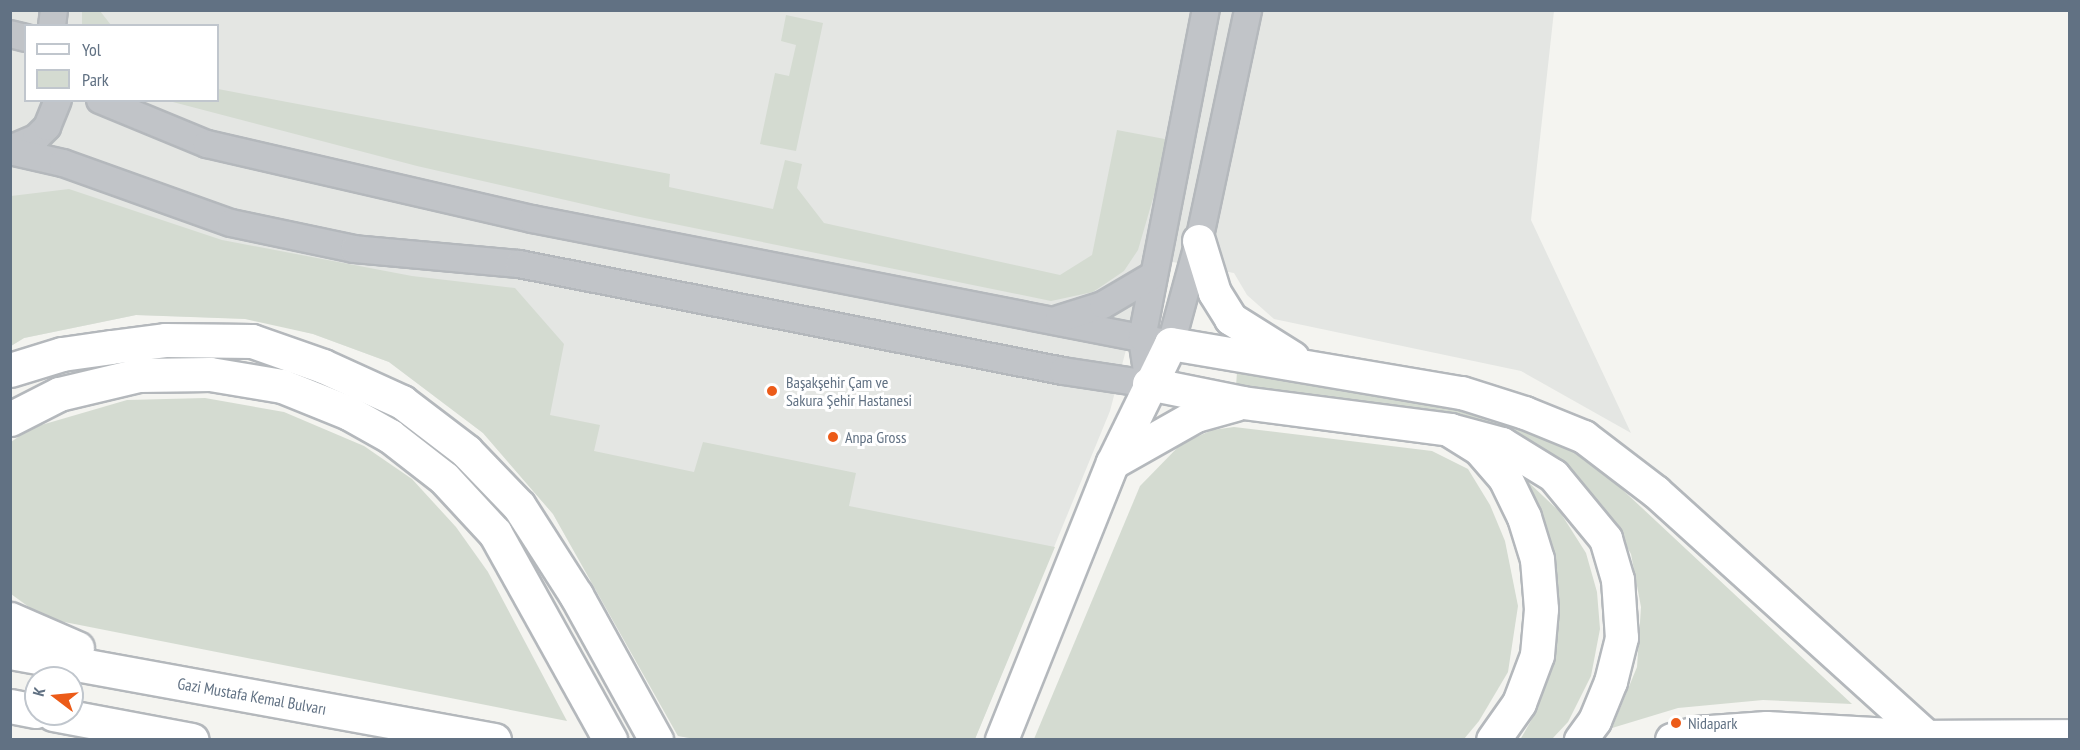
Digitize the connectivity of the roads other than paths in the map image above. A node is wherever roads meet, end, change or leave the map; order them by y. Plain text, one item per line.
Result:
1 (1206, 10) edge
2 (1248, 10) edge
3 (57, 102) edge
4 (105, 102) edge
5 (10, 150) edge
6 (1199, 241) junction
7 (1154, 276) junction
8 (1059, 319) junction
9 (1157, 341) junction
10 (1309, 368) junction
11 (10, 370) edge
12 (1149, 384) junction
13 (1243, 403) junction
14 (10, 419) edge
15 (1450, 430) junction
16 (1113, 463) junction
17 (10, 619) edge
18 (10, 652) edge
19 (157, 679) junction
20 (84, 720) edge
21 (2070, 736) edge
22 (1927, 737) junction
23 (192, 740) edge
24 (494, 740) edge
25 (610, 740) edge
26 (656, 740) edge
27 (1002, 740) edge
28 (1493, 740) edge
29 (1581, 740) edge
30 (1672, 740) edge

1 - 7 street
2 - 6 street
3 - 5 street
4 - 8 street
5 - 12 street
6 - 9 street
6 - 10 main road
7 - 8 street
7 - 9 street
8 - 9 street
9 - 10 main road
9 - 12 main road
10 - 22 main road
11 - 26 highway
12 - 13 main road
12 - 16 main road
13 - 15 main road
13 - 16 main road
14 - 25 highway
15 - 28 highway
15 - 29 main road
16 - 27 main road
17 - 19 highway
18 - 19 highway, Gazi Mustafa Kemal Bulvarı
19 - 24 highway, Gazi Mustafa Kemal Bulvarı
20 - 23 highway
21 - 22 main road
22 - 30 main road

